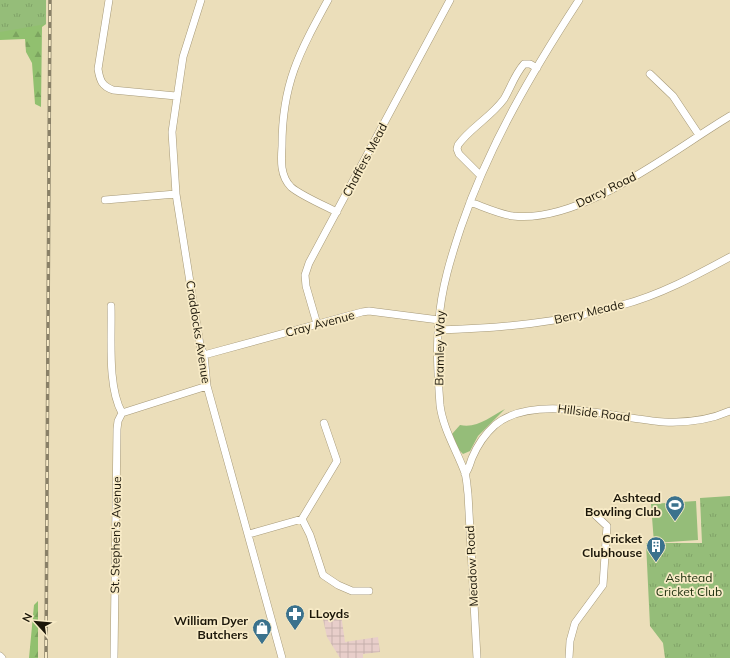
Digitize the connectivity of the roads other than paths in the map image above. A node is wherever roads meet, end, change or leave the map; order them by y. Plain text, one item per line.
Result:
1 (109, 0) edge
2 (202, 0) edge
3 (328, 0) edge
4 (450, 0) edge
5 (579, 0) edge
6 (537, 68) junction
7 (650, 74) dead end
8 (176, 96) junction
9 (730, 116) edge
10 (699, 135) junction
11 (480, 175) junction
12 (176, 194) junction
13 (105, 200) dead end
14 (470, 202) junction
15 (337, 212) junction
16 (730, 257) edge
17 (111, 306) dead end
18 (439, 320) junction
19 (317, 324) junction
20 (438, 330) junction
21 (204, 355) junction
22 (207, 386) junction
23 (730, 411) edge
24 (122, 412) junction
25 (324, 423) dead end
26 (465, 474) junction
27 (592, 512) dead end
28 (302, 519) junction
29 (249, 534) junction
30 (369, 591) dead end
31 (0, 656) edge
32 (2, 658) edge
33 (114, 658) edge
34 (282, 658) edge
35 (477, 658) edge
36 (569, 658) edge

1 - 8 street
2 - 8 street, Craddocks Avenue
3 - 15 street
4 - 15 street, Chaffers Mead
5 - 6 street, Bramley Way
6 - 11 street, Bramley Way
6 - 11 street
7 - 10 street
8 - 12 street, Craddocks Avenue
9 - 10 street, Darcy Road
10 - 14 street, Darcy Road
11 - 14 street, Bramley Way
12 - 13 street
12 - 21 street, Craddocks Avenue
14 - 18 street, Bramley Way
15 - 19 street, Chaffers Mead
16 - 20 street, Berry Meade
17 - 24 street
18 - 19 street, Cray Avenue
18 - 20 street, Bramley Way
19 - 21 street, Cray Avenue
20 - 26 street, Bramley Way
21 - 22 street, Craddocks Avenue
22 - 24 street
22 - 29 street, Craddocks Avenue
23 - 26 street, Hillside Road
24 - 33 street, St. Stephen's Avenue
25 - 28 street
26 - 35 street, Meadow Road
27 - 36 street
28 - 29 street
28 - 30 street
29 - 34 street, Craddocks Avenue
31 - 32 street

